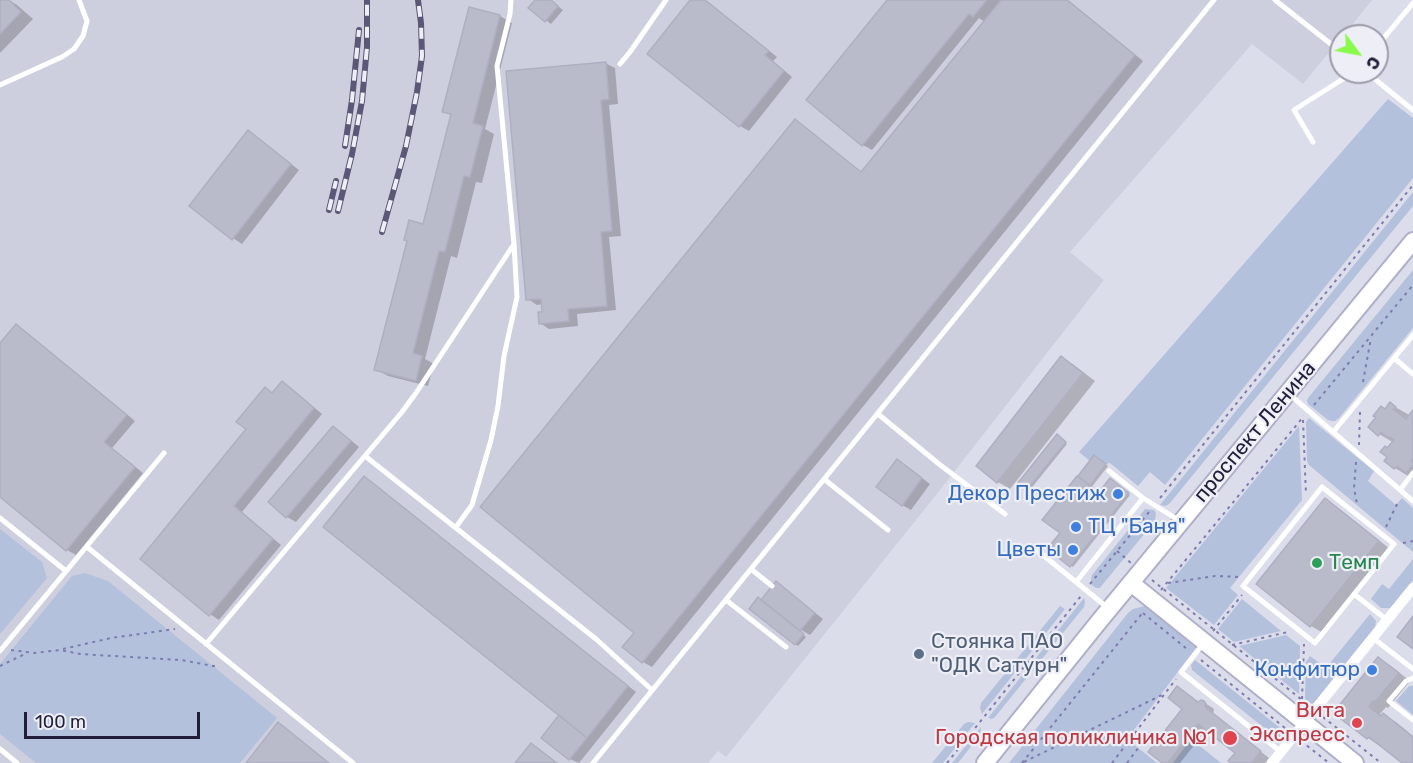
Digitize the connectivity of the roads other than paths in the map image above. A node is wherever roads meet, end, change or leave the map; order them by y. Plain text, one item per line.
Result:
1 (79, 0) edge
2 (511, 0) edge
3 (666, 0) edge
4 (1214, 0) edge
5 (1275, 0) edge
6 (1413, 3) edge
7 (1389, 32) edge
8 (1329, 43) edge
9 (620, 64) dead end
10 (1335, 84) edge
11 (1381, 84) edge
12 (0, 85) edge
13 (1413, 110) edge
14 (1313, 142) dead end
15 (1413, 241) edge
16 (514, 244) junction
17 (1413, 335) edge
18 (1394, 358) junction
19 (1413, 374) edge
20 (1288, 393) junction
21 (878, 414) junction
22 (1334, 431) junction
23 (164, 453) dead end
24 (365, 456) junction
25 (1109, 471) dead end
26 (1413, 473) edge
27 (825, 479) junction
28 (1401, 491) junction
29 (1143, 498) junction
30 (1413, 501) edge
31 (1005, 514) dead end
32 (0, 518) edge
33 (1182, 521) junction
34 (456, 527) junction
35 (888, 530) dead end
36 (87, 547) junction
37 (1033, 547) dead end
38 (751, 569) junction
39 (66, 571) junction
40 (1136, 577) junction
41 (1076, 582) junction
42 (772, 586) dead end
43 (1413, 588) edge
44 (1354, 594) junction
45 (726, 600) junction
46 (1110, 609) junction
47 (1387, 620) junction
48 (1372, 638) junction
49 (1204, 642) junction
50 (207, 644) junction
51 (786, 647) dead end
52 (1, 650) edge
53 (1413, 669) edge
54 (1413, 678) edge
55 (652, 690) junction
56 (1413, 720) edge
57 (1304, 723) junction
58 (0, 749) edge
59 (1281, 752) junction
60 (17, 763) edge
61 (353, 763) edge
62 (593, 763) edge
63 (985, 763) edge
64 (1272, 763) edge
65 (1355, 763) edge

1 - 12 lane
2 - 16 lane
3 - 9 lane
4 - 21 lane
5 - 8 lane
6 - 7 lane
10 - 14 lane
11 - 13 lane
15 - 20 main road, проспект Ленина
16 - 24 lane
16 - 34 lane
17 - 18 lane
18 - 19 lane
18 - 22 lane
20 - 22 lane
20 - 33 main road, проспект Ленина
21 - 27 lane
21 - 31 lane
22 - 28 lane
23 - 36 lane
24 - 34 lane
24 - 50 lane
25 - 29 lane
26 - 28 lane
27 - 35 lane
27 - 38 lane
28 - 30 lane
29 - 33 lane
29 - 41 lane
32 - 39 lane
33 - 40 main road, проспект Ленина
34 - 55 lane
36 - 39 lane
36 - 50 lane
37 - 41 lane
38 - 42 lane
38 - 45 lane
39 - 52 lane
40 - 46 main road, проспект Ленина
40 - 49 main road
41 - 46 lane
43 - 47 street
44 - 44 lane
44 - 47 lane
45 - 51 lane
45 - 55 lane
46 - 63 main road, проспект Ленина
47 - 48 street
48 - 53 lane
48 - 57 street
49 - 57 main road
49 - 59 lane
50 - 61 lane
54 - 56 lane
55 - 62 lane
57 - 59 street
57 - 65 main road
58 - 60 lane
59 - 64 street

